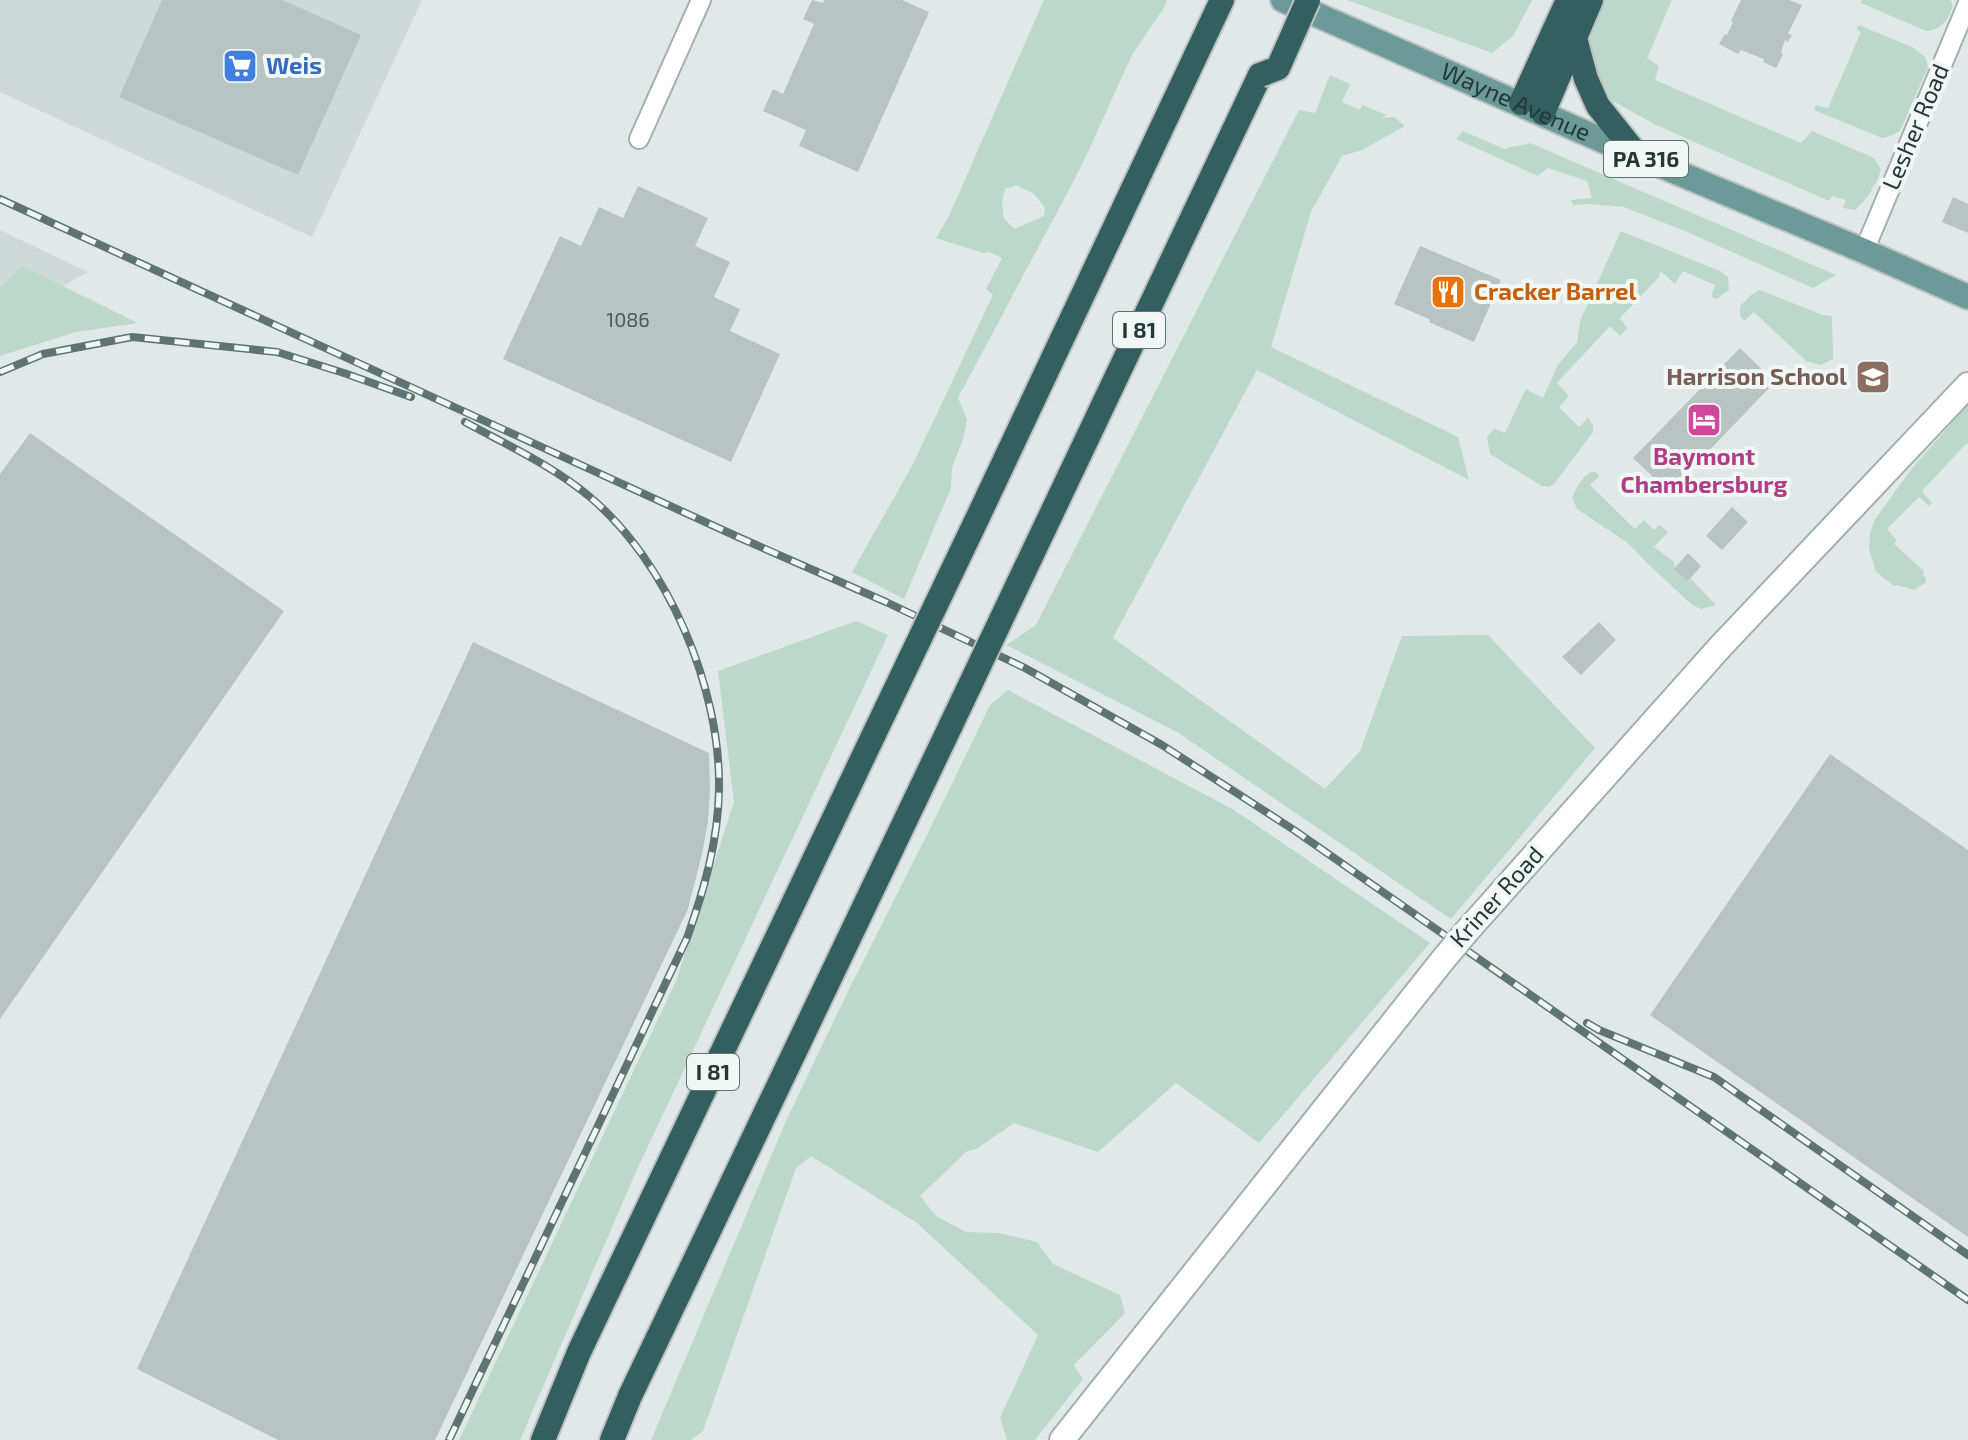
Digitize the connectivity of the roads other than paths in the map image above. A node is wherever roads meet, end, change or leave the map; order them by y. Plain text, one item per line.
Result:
1 (701, 0) edge
2 (1222, 0) edge
3 (1283, 0) edge
4 (1294, 0) edge
5 (1308, 0) edge
6 (1568, 0) edge
7 (1591, 0) edge
8 (1968, 3) edge
9 (1575, 38) junction
10 (1260, 75) junction
11 (1521, 103) junction
12 (1543, 113) junction
13 (639, 139) dead end
14 (1638, 156) junction
15 (1864, 251) junction
16 (1968, 297) edge
17 (1968, 385) edge
18 (543, 1440) edge
19 (612, 1440) edge
20 (1062, 1440) edge

1 - 13 street
2 - 18 highway, I 81, bridge
3 - 11 main road, Wayne Avenue / PA 316
4 - 10 highway, I 81
5 - 10 highway, bridge
6 - 11 highway
7 - 9 highway
8 - 15 street, Lesher Road
9 - 12 highway
9 - 14 highway
10 - 19 highway, I 81, bridge
11 - 12 main road, Wayne Avenue / PA 316
12 - 14 main road, Wayne Avenue / PA 316
14 - 15 main road, Wayne Avenue / PA 316
15 - 16 main road, Wayne Avenue / PA 316
17 - 20 street, Kriner Road, bridge

